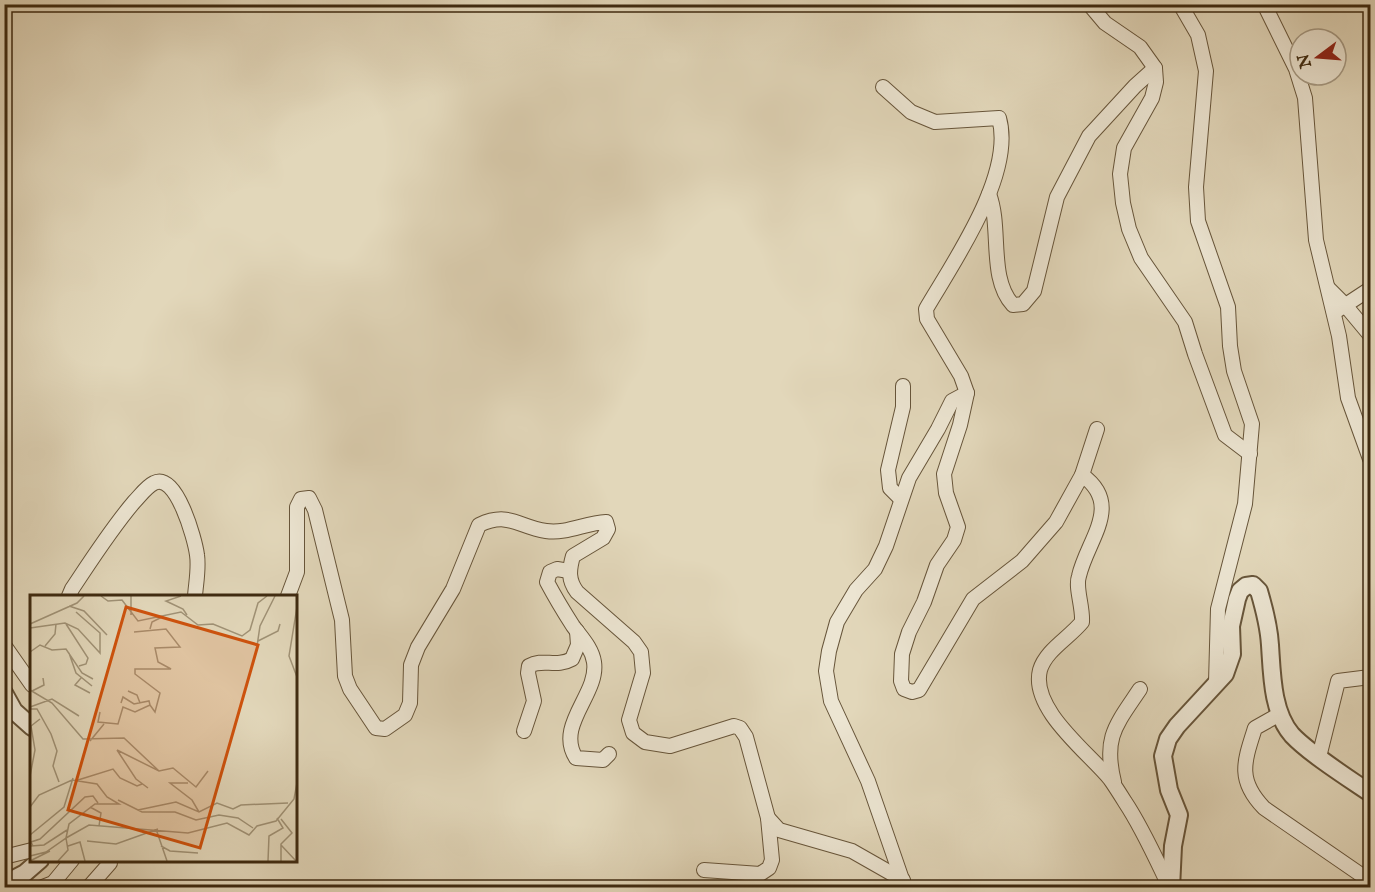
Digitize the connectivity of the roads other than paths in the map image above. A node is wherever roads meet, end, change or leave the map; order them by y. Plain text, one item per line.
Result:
1 (1089, 4) edge
2 (1180, 4) edge
3 (1264, 4) edge
4 (1155, 68) junction
5 (884, 87) dead end
6 (989, 194) junction
7 (1371, 289) edge
8 (1339, 309) junction
9 (1371, 335) edge
10 (903, 386) dead end
11 (967, 393) junction
12 (1097, 429) dead end
13 (1250, 454) junction
14 (1371, 459) edge
15 (1082, 475) junction
16 (901, 499) junction
17 (569, 571) junction
18 (70, 595) edge
19 (195, 595) edge
20 (289, 595) edge
21 (577, 631) junction
22 (4, 645) edge
23 (1371, 677) edge
24 (30, 682) edge
25 (1216, 683) junction
26 (1140, 689) dead end
27 (4, 693) edge
28 (1280, 714) junction
29 (30, 725) edge
30 (524, 731) dead end
31 (609, 754) dead end
32 (1320, 757) junction
33 (1115, 787) junction
34 (1371, 793) edge
35 (768, 818) junction
36 (30, 850) edge
37 (4, 857) edge
38 (38, 862) edge
39 (71, 862) edge
40 (110, 863) dead end
41 (704, 870) dead end
42 (1371, 881) edge
43 (4, 884) edge
44 (904, 884) edge
45 (42, 887) edge
46 (88, 888) edge
47 (1171, 888) edge

1 - 4 street
2 - 13 street
3 - 8 street
4 - 6 street
4 - 13 street
5 - 6 street
6 - 11 street
7 - 8 street
8 - 9 street
8 - 14 street
10 - 16 street
11 - 15 street
11 - 16 street
12 - 15 street
13 - 25 street
15 - 33 street
16 - 44 street
17 - 20 street
17 - 21 street
17 - 35 street
18 - 19 street
21 - 30 street
21 - 31 street
22 - 24 street
23 - 32 street
25 - 28 street
25 - 47 street
26 - 33 street
27 - 29 street
28 - 32 street
28 - 42 street
32 - 34 street
33 - 47 street
35 - 41 street
35 - 44 street
36 - 37 street
38 - 43 street
39 - 45 street
40 - 46 street

